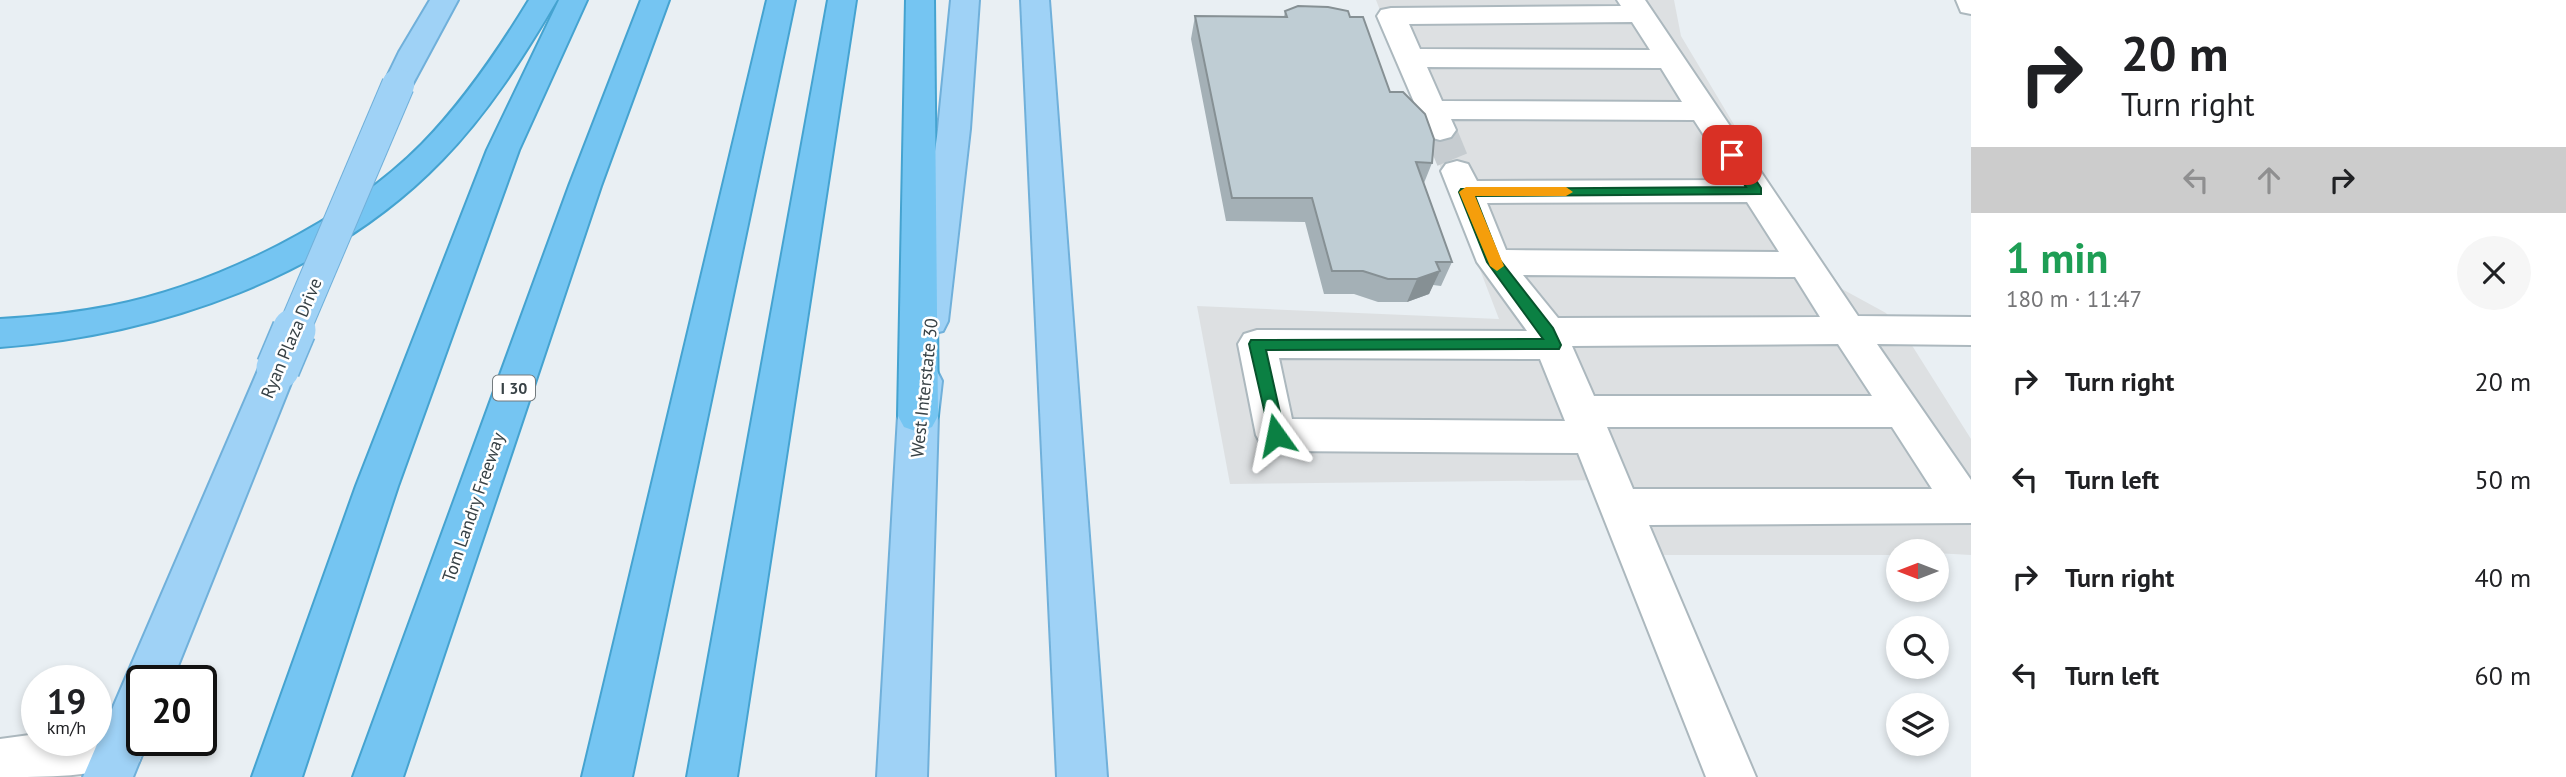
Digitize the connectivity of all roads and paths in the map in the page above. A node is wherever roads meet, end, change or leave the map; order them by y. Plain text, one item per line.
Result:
1 (543, 0) edge
2 (573, 0) edge
3 (655, 0) edge
4 (781, 0) edge
5 (842, 0) edge
6 (920, 0) edge
7 (965, 0) edge
8 (1035, 0) edge
9 (1970, 0) edge
10 (439, 4) edge
11 (1971, 6) edge
12 (1635, 7) edge
13 (1409, 58) junction
14 (1669, 60) junction
15 (1703, 111) junction
16 (1756, 191) junction
17 (1494, 262) junction
18 (1805, 265) junction
19 (1848, 330) junction
20 (1971, 331) edge
21 (0, 333) edge
22 (1550, 338) junction
23 (1903, 412) junction
24 (918, 416) junction
25 (1586, 424) junction
26 (1619, 507) junction
27 (155, 665) edge
28 (126, 735) edge
29 (115, 761) edge
30 (0, 764) edge
31 (277, 777) edge
32 (378, 777) edge
33 (607, 777) edge
34 (712, 777) edge
35 (902, 777) edge
36 (1082, 777) edge
37 (1731, 777) edge

1 - 21 highway
2 - 31 highway
3 - 32 highway, Tom Landry Freeway / I 30
4 - 33 highway
5 - 34 highway
6 - 24 highway
7 - 24 main road, West Interstate 30
8 - 36 main road
9 - 11 street
10 - 27 main road, Ryan Plaza Drive, bridge
12 - 13 street
12 - 14 street
13 - 14 street
13 - 15 street
14 - 15 street
15 - 16 street
16 - 17 street
16 - 18 street
17 - 18 street
17 - 22 street
18 - 19 street
19 - 20 street
19 - 22 street
19 - 23 street
22 - 25 street
22 - 25 street
23 - 25 street
23 - 26 street
24 - 35 main road, West Interstate 30
25 - 26 street
26 - 37 street
28 - 29 main road
29 - 30 street

